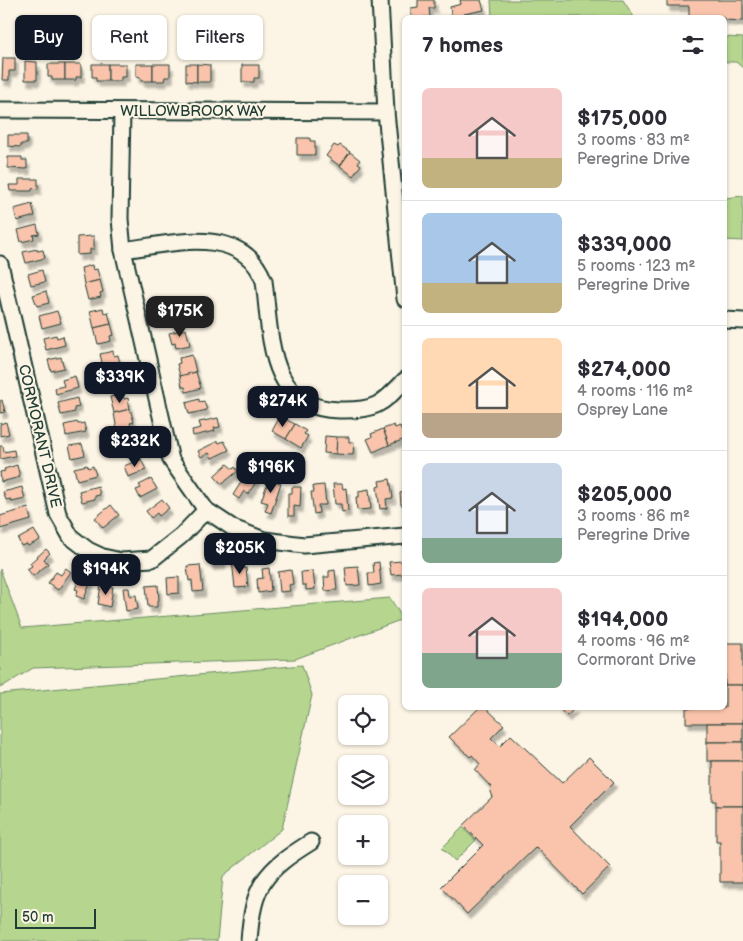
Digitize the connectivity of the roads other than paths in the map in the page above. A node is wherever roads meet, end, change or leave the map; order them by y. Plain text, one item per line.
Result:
1 (380, 0) edge
2 (0, 110) edge
3 (122, 111) junction
4 (386, 112) junction
5 (123, 250) junction
6 (0, 264) edge
7 (402, 269) edge
8 (727, 320) edge
9 (743, 320) edge
10 (402, 383) edge
11 (206, 510) junction
12 (402, 536) edge
13 (311, 842) dead end
14 (249, 941) edge

1 - 4 street
2 - 3 street, WILLOWBROOK WAY
3 - 4 street, WILLOWBROOK WAY
3 - 5 street
4 - 7 street
5 - 10 street
5 - 11 street
6 - 11 street, CORMORANT DRIVE
8 - 9 street
11 - 12 street
13 - 14 street

